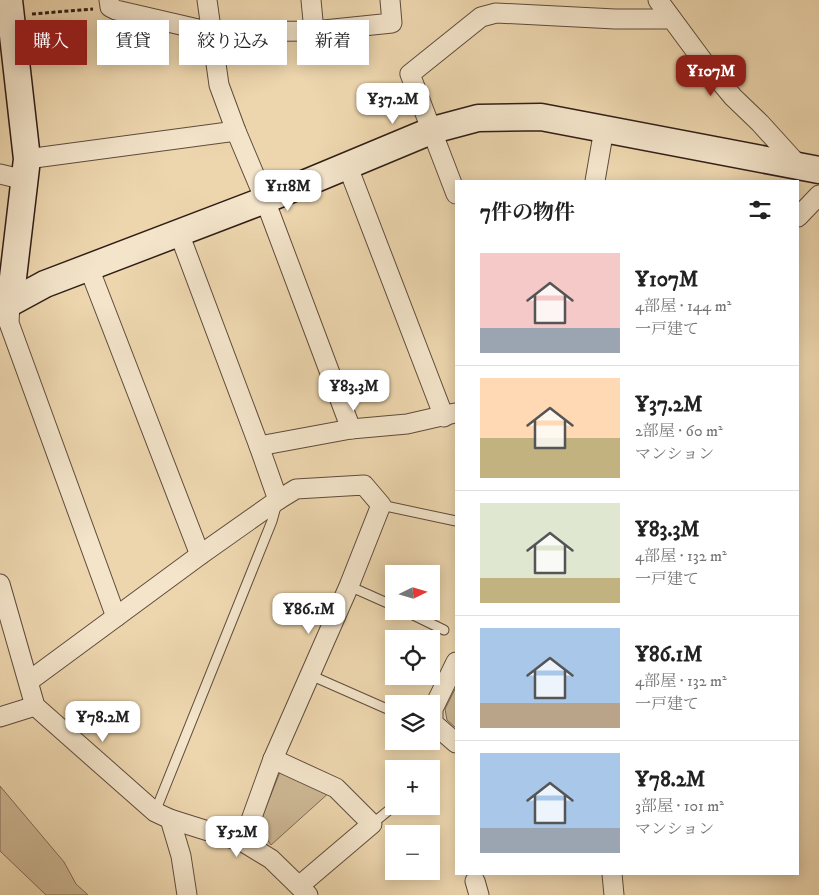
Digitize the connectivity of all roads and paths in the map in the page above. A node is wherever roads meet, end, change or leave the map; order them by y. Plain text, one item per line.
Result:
1 (207, 0) edge
2 (311, 0) edge
3 (390, 0) edge
4 (658, 0) edge
5 (106, 5) edge
6 (16, 10) edge
7 (671, 19) junction
8 (210, 20) edge
9 (313, 20) edge
10 (179, 24) edge
11 (369, 25) edge
12 (7, 44) edge
13 (216, 65) edge
14 (604, 129) junction
15 (433, 130) junction
16 (236, 131) junction
17 (348, 167) junction
18 (809, 168) edge
19 (17, 171) edge
20 (594, 180) edge
21 (455, 191) edge
22 (819, 195) edge
23 (265, 200) junction
24 (799, 217) edge
25 (179, 233) junction
26 (89, 268) junction
27 (5, 307) edge
28 (450, 415) edge
29 (351, 429) junction
30 (259, 446) junction
31 (278, 500) junction
32 (381, 505) junction
33 (455, 521) edge
34 (200, 555) junction
35 (0, 584) edge
36 (349, 586) junction
37 (385, 602) edge
38 (116, 618) junction
39 (423, 620) edge
40 (444, 630) dead end
41 (455, 664) edge
42 (310, 675) junction
43 (29, 681) junction
44 (35, 706) junction
45 (385, 708) edge
46 (0, 717) edge
47 (455, 742) edge
48 (273, 759) junction
49 (385, 813) edge
50 (163, 816) junction
51 (372, 824) junction
52 (243, 842) junction
53 (612, 875) edge
54 (304, 891) edge
55 (187, 895) edge
56 (614, 895) edge

1 - 8 street
2 - 9 street
3 - 11 street
4 - 7 street
5 - 6 path
5 - 10 street
6 - 12 street
7 - 15 street
7 - 18 street
12 - 19 street
13 - 16 street
14 - 15 street
14 - 18 street
14 - 20 street
15 - 17 street
15 - 21 street
16 - 19 street
16 - 23 street
17 - 23 street
17 - 28 street
19 - 27 street
22 - 24 street
23 - 25 street
23 - 29 street
25 - 26 street
25 - 30 street
26 - 27 street
26 - 34 street
27 - 38 street
28 - 29 street
29 - 30 street
30 - 31 street
31 - 32 street
31 - 34 street
31 - 50 lane
32 - 33 lane
32 - 36 street
34 - 38 street
35 - 43 street
36 - 37 lane
36 - 42 street
38 - 43 street
39 - 40 lane
41 - 47 street
42 - 45 lane
42 - 48 street
43 - 44 street
44 - 46 street
44 - 50 street
48 - 51 street
48 - 52 street
49 - 51 lane
50 - 52 street
50 - 55 street
51 - 54 street
52 - 54 street
53 - 56 street

